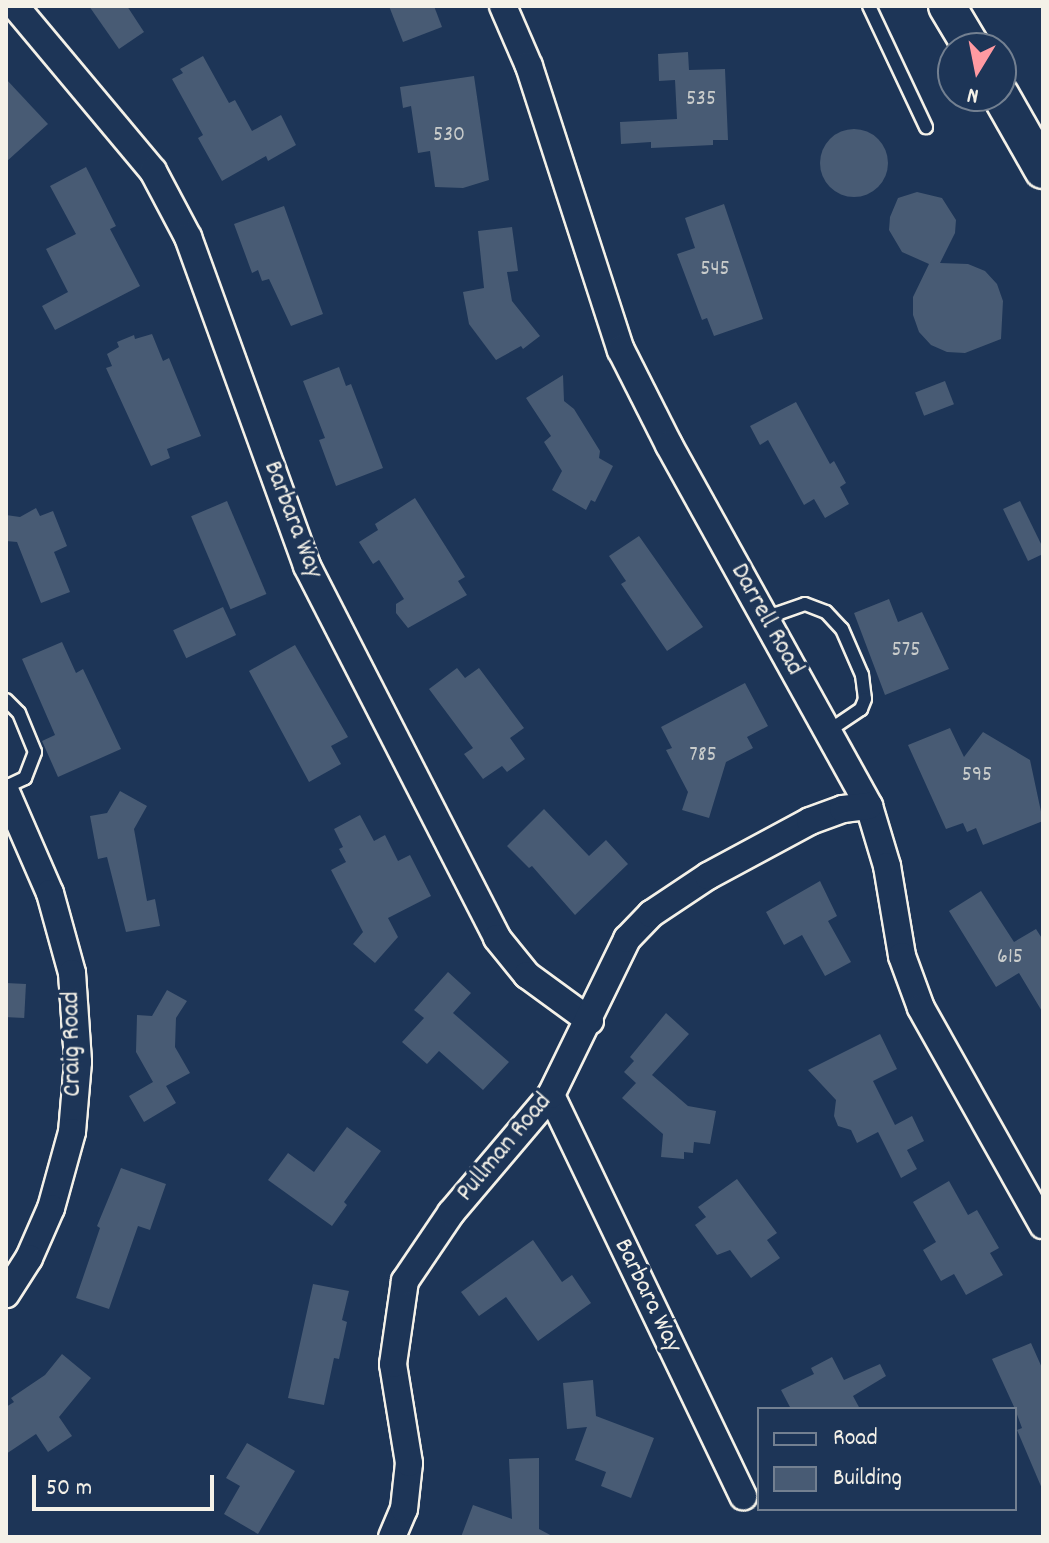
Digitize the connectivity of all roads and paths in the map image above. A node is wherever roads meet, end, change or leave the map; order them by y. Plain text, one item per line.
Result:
1 (15, 6) edge
2 (503, 6) edge
3 (869, 6) edge
4 (947, 6) edge
5 (962, 32) edge
6 (1010, 112) edge
7 (926, 127) dead end
8 (1043, 170) edge
9 (765, 618) junction
10 (6, 700) edge
11 (828, 731) junction
12 (6, 790) edge
13 (869, 806) junction
14 (590, 1021) junction
15 (551, 1095) junction
16 (1043, 1225) edge
17 (6, 1294) edge
18 (743, 1496) dead end
19 (392, 1537) edge

1 - 14 street, Barbara Way
2 - 9 street, Darrell Road
3 - 7 lane
4 - 5 main road
6 - 8 main road
9 - 11 street, Darrell Road
9 - 11 lane
10 - 12 lane
11 - 13 street, Darrell Road
12 - 17 street, Craig Road
13 - 14 street, Pullman Road
13 - 16 street, Darrell Road
14 - 15 street, Pullman Road
15 - 18 street, Barbara Way
15 - 19 street, Pullman Road

